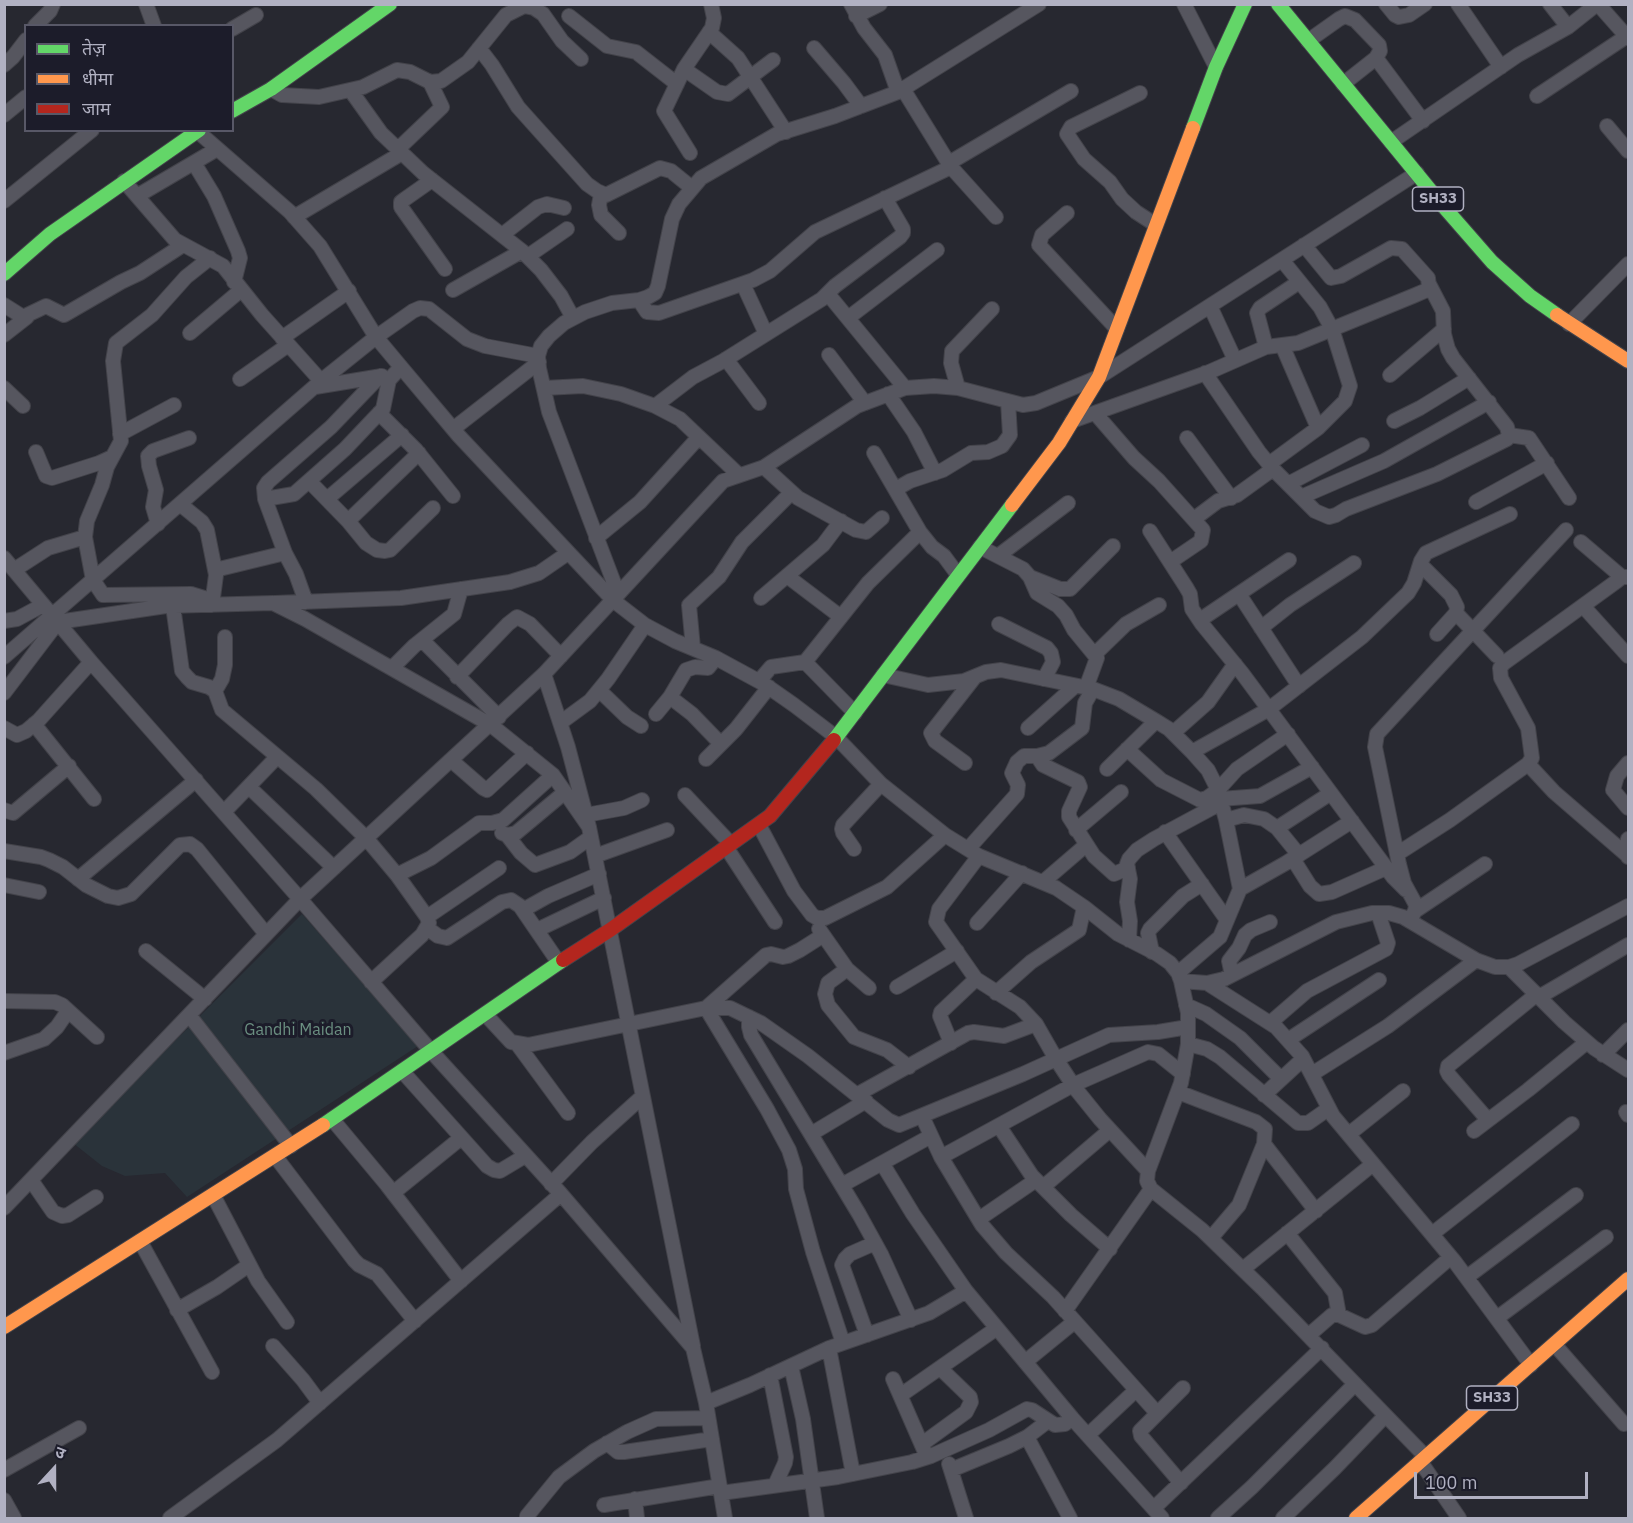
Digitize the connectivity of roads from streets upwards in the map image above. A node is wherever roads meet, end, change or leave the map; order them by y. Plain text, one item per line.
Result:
1 (53, 4) edge
2 (390, 4) edge
3 (711, 4) edge
4 (880, 4) edge
5 (1039, 4) edge
6 (1184, 4) edge
7 (1245, 4) edge
8 (1278, 4) edge
9 (1386, 4) edge
10 (1425, 4) edge
11 (1550, 4) edge
12 (1598, 4) edge
13 (148, 5) edge
14 (1460, 5) edge
15 (854, 10) edge
16 (256, 15) dead end
17 (569, 16) dead end
18 (38, 24) edge
19 (153, 24) edge
20 (1568, 27) junction
21 (234, 28) edge
22 (709, 32) junction
23 (1628, 37) edge
24 (1308, 41) junction
25 (24, 43) edge
26 (479, 48) junction
27 (814, 48) dead end
28 (1376, 58) junction
29 (580, 59) dead end
30 (772, 60) dead end
31 (4, 64) edge
32 (1216, 67) junction
33 (1501, 67) junction
34 (684, 69) junction
35 (752, 76) junction
36 (430, 82) junction
37 (677, 84) junction
38 (1343, 84) junction
39 (271, 89) junction
40 (900, 90) junction
41 (351, 91) junction
42 (1071, 92) dead end
43 (1140, 93) dead end
44 (1538, 96) dead end
45 (24, 99) edge
46 (861, 106) junction
47 (234, 110) edge
48 (4, 115) edge
49 (1423, 121) junction
50 (1607, 126) dead end
51 (196, 132) edge
52 (198, 132) edge
53 (786, 132) junction
54 (84, 133) edge
55 (1392, 142) junction
56 (217, 149) junction
57 (1629, 150) edge
58 (400, 151) junction
59 (690, 153) dead end
60 (194, 163) junction
61 (950, 165) junction
62 (1417, 173) junction
63 (432, 180) junction
64 (124, 181) junction
65 (692, 188) junction
66 (601, 194) junction
67 (137, 196) junction
68 (885, 198) junction
69 (4, 201) edge
70 (564, 208) dead end
71 (1067, 213) dead end
72 (294, 217) junction
73 (996, 217) dead end
74 (1156, 225) junction
75 (567, 229) dead end
76 (619, 233) dead end
77 (502, 235) junction
78 (183, 245) junction
79 (1304, 245) junction
80 (937, 250) dead end
81 (525, 254) junction
82 (210, 258) junction
83 (1282, 260) junction
84 (1629, 264) edge
85 (445, 269) dead end
86 (4, 274) edge
87 (1299, 282) junction
88 (743, 284) junction
89 (1429, 284) junction
90 (238, 286) junction
91 (349, 291) junction
92 (453, 291) dead end
93 (828, 294) junction
94 (639, 300) junction
95 (4, 305) edge
96 (1210, 306) junction
97 (992, 309) dead end
98 (27, 317) junction
99 (573, 318) junction
100 (848, 318) junction
101 (1569, 324) junction
102 (1332, 329) junction
103 (1444, 329) junction
104 (1117, 330) junction
105 (190, 333) dead end
106 (766, 334) junction
107 (4, 335) edge
108 (376, 337) junction
109 (285, 341) junction
110 (1282, 345) junction
111 (1266, 347) junction
112 (829, 355) dead end
113 (539, 359) junction
114 (726, 359) junction
115 (1234, 360) junction
116 (1629, 361) edge
117 (398, 370) junction
118 (1205, 373) junction
119 (1390, 375) dead end
120 (380, 376) junction
121 (1099, 377) junction
122 (1469, 378) junction
123 (240, 380) dead end
124 (317, 384) junction
125 (4, 388) edge
126 (544, 388) junction
127 (905, 388) junction
128 (958, 388) junction
129 (888, 394) junction
130 (1008, 401) junction
131 (1489, 402) junction
132 (865, 403) junction
133 (759, 404) dead end
134 (174, 405) dead end
135 (23, 406) dead end
136 (655, 406) junction
137 (379, 413) junction
138 (1095, 413) junction
139 (1072, 421) junction
140 (1394, 421) dead end
141 (1318, 428) junction
142 (453, 429) junction
143 (120, 434) junction
144 (402, 435) junction
145 (1509, 435) junction
146 (699, 436) junction
147 (189, 438) dead end
148 (1187, 438) dead end
149 (1362, 445) dead end
150 (36, 453) dead end
151 (419, 453) junction
152 (874, 453) dead end
153 (112, 457) junction
154 (1547, 463) junction
155 (1271, 466) junction
156 (764, 467) junction
157 (935, 473) junction
158 (739, 475) junction
159 (309, 481) junction
160 (1288, 484) junction
161 (896, 489) junction
162 (790, 493) junction
163 (453, 496) dead end
164 (1301, 497) junction
165 (1232, 498) junction
166 (1569, 498) dead end
167 (265, 499) junction
168 (327, 499) junction
169 (1476, 502) dead end
170 (1068, 503) dead end
171 (180, 504) junction
172 (433, 508) dead end
173 (1510, 514) dead end
174 (882, 518) dead end
175 (1194, 519) junction
176 (348, 520) junction
177 (841, 521) junction
178 (158, 524) junction
179 (1566, 530) dead end
180 (1149, 531) dead end
181 (920, 532) junction
182 (85, 537) junction
183 (596, 538) junction
184 (1581, 542) dead end
185 (1113, 546) dead end
186 (980, 547) junction
187 (285, 553) junction
188 (568, 553) junction
189 (998, 556) junction
190 (4, 558) edge
191 (1289, 560) dead end
192 (1170, 562) junction
193 (1354, 563) dead end
194 (1420, 564) junction
195 (14, 570) junction
196 (215, 570) junction
197 (958, 575) junction
198 (788, 576) junction
199 (1030, 577) junction
200 (1625, 577) edge
201 (93, 580) junction
202 (461, 589) junction
203 (1239, 594) junction
204 (761, 598) dead end
205 (614, 601) junction
206 (306, 602) junction
207 (273, 603) junction
208 (212, 605) junction
209 (1159, 605) dead end
210 (173, 606) junction
211 (1583, 606) junction
212 (1456, 613) junction
213 (51, 615) junction
214 (841, 616) junction
215 (1200, 620) junction
216 (4, 621) edge
217 (999, 624) dead end
218 (645, 625) junction
219 (1261, 628) junction
220 (1473, 632) junction
221 (1437, 633) dead end
222 (225, 637) dead end
223 (422, 640) junction
224 (693, 648) junction
225 (1095, 654) junction
226 (561, 656) junction
227 (1497, 656) dead end
228 (1629, 656) edge
229 (4, 657) edge
230 (716, 658) junction
231 (92, 662) junction
232 (805, 662) junction
233 (1235, 664) junction
234 (392, 668) junction
235 (544, 674) junction
236 (883, 675) junction
237 (457, 676) junction
238 (974, 678) junction
239 (1044, 679) junction
240 (764, 684) junction
241 (1299, 686) junction
242 (1085, 688) junction
243 (599, 690) junction
244 (215, 692) junction
245 (4, 693) edge
246 (670, 697) junction
247 (1269, 709) junction
248 (855, 712) junction
249 (656, 714) dead end
250 (495, 721) junction
251 (1156, 721) junction
252 (560, 723) junction
253 (34, 724) junction
254 (641, 726) dead end
255 (4, 728) edge
256 (1028, 728) dead end
257 (1173, 733) junction
258 (1288, 734) junction
259 (836, 737) junction
260 (721, 744) junction
261 (1127, 749) junction
262 (1192, 752) junction
263 (527, 753) junction
264 (1037, 756) junction
265 (277, 757) junction
266 (706, 759) dead end
267 (452, 761) junction
268 (965, 763) dead end
269 (1629, 763) edge
270 (1528, 764) junction
271 (69, 766) junction
272 (1312, 767) junction
273 (1107, 769) dead end
274 (553, 775) junction
275 (196, 780) junction
276 (881, 784) junction
277 (249, 787) junction
278 (565, 792) junction
279 (1121, 792) dead end
280 (1331, 793) junction
281 (685, 795) dead end
282 (1220, 797) junction
283 (94, 799) dead end
284 (642, 800) dead end
285 (1629, 808) edge
286 (4, 810) edge
287 (224, 812) junction
288 (1226, 820) junction
289 (1352, 821) junction
290 (492, 824) junction
291 (759, 825) junction
292 (589, 826) junction
293 (1276, 828) junction
294 (666, 830) dead end
295 (1076, 830) junction
296 (1166, 832) junction
297 (945, 834) junction
298 (507, 835) junction
299 (366, 838) junction
300 (1629, 839) edge
301 (1086, 845) junction
302 (728, 846) junction
303 (854, 849) dead end
304 (4, 852) edge
305 (973, 852) junction
306 (1397, 854) junction
307 (595, 856) junction
308 (1628, 856) edge
309 (1296, 857) junction
310 (1485, 864) dead end
311 (334, 868) junction
312 (499, 868) dead end
313 (1128, 868) junction
314 (1386, 868) junction
315 (1022, 873) junction
316 (599, 874) junction
317 (398, 876) junction
318 (78, 879) junction
319 (1043, 882) junction
320 (1202, 884) junction
321 (4, 885) edge
322 (1240, 889) junction
323 (1408, 891) junction
324 (39, 892) dead end
325 (604, 898) junction
326 (300, 899) junction
327 (1629, 906) edge
328 (1084, 907) junction
329 (523, 910) junction
330 (1378, 913) junction
331 (1412, 916) junction
332 (817, 918) junction
333 (1227, 920) junction
334 (427, 922) junction
335 (775, 922) dead end
336 (1270, 922) dead end
337 (977, 923) dead end
338 (537, 930) junction
339 (610, 930) junction
340 (266, 934) junction
341 (822, 936) junction
342 (1129, 940) junction
343 (1629, 945) edge
344 (146, 951) dead end
345 (957, 951) junction
346 (1152, 952) junction
347 (1476, 960) junction
348 (558, 963) junction
349 (1509, 967) junction
350 (847, 969) junction
351 (1232, 975) junction
352 (1180, 977) junction
353 (976, 978) junction
354 (1379, 980) dead end
355 (372, 982) junction
356 (1207, 982) junction
357 (897, 987) dead end
358 (869, 988) dead end
359 (996, 993) junction
360 (1538, 995) junction
361 (205, 999) junction
362 (4, 1001) edge
363 (1186, 1005) junction
364 (706, 1008) junction
365 (68, 1011) junction
366 (485, 1014) junction
367 (189, 1016) junction
368 (749, 1017) junction
369 (1270, 1023) junction
370 (629, 1024) junction
371 (1036, 1024) junction
372 (1188, 1027) junction
373 (1629, 1030) edge
374 (97, 1037) dead end
375 (1288, 1040) junction
376 (1587, 1042) junction
377 (951, 1043) junction
378 (1188, 1044) junction
379 (518, 1045) junction
380 (430, 1051) junction
381 (4, 1053) edge
382 (1604, 1055) junction
383 (1056, 1059) junction
384 (1304, 1059) junction
385 (909, 1067) junction
386 (1629, 1070) edge
387 (402, 1071) junction
388 (1183, 1074) junction
389 (1312, 1074) junction
390 (1281, 1079) junction
391 (1073, 1085) junction
392 (1403, 1091) dead end
393 (1178, 1092) junction
394 (1264, 1095) junction
395 (643, 1096) junction
396 (862, 1098) junction
397 (1329, 1109) junction
398 (568, 1113) dead end
399 (922, 1116) junction
400 (332, 1119) junction
401 (1488, 1120) junction
402 (1572, 1124) dead end
403 (999, 1126) junction
404 (1110, 1130) junction
405 (1474, 1131) dead end
406 (811, 1134) junction
407 (1348, 1134) junction
408 (931, 1136) junction
409 (461, 1138) junction
410 (1264, 1144) junction
411 (291, 1146) junction
412 (274, 1156) junction
413 (525, 1156) junction
414 (941, 1157) junction
415 (882, 1163) junction
416 (1373, 1164) junction
417 (1148, 1171) junction
418 (31, 1180) junction
419 (1040, 1184) junction
420 (842, 1185) junction
421 (556, 1189) junction
422 (1151, 1189) junction
423 (393, 1193) junction
424 (213, 1195) junction
425 (1576, 1196) dead end
426 (96, 1197) dead end
427 (4, 1208) edge
428 (1316, 1211) junction
429 (978, 1219) junction
430 (1287, 1233) junction
431 (1431, 1234) junction
432 (1606, 1237) dead end
433 (1211, 1238) junction
434 (140, 1241) junction
435 (875, 1243) junction
436 (1110, 1249) junction
437 (1451, 1257) junction
438 (249, 1265) junction
439 (1243, 1269) junction
440 (1467, 1278) junction
441 (1629, 1280) edge
442 (461, 1281) junction
443 (966, 1291) junction
444 (177, 1310) junction
445 (1339, 1315) junction
446 (1070, 1317) junction
447 (1497, 1318) junction
448 (911, 1320) junction
449 (415, 1321) junction
450 (287, 1322) dead end
451 (4, 1327) edge
452 (997, 1328) junction
453 (867, 1335) junction
454 (1309, 1335) junction
455 (843, 1343) junction
456 (1555, 1345) junction
457 (273, 1346) dead end
458 (693, 1348) junction
459 (829, 1348) junction
460 (1322, 1348) junction
461 (1025, 1362) junction
462 (1531, 1365) junction
463 (790, 1366) junction
464 (940, 1368) junction
465 (212, 1372) dead end
466 (770, 1376) junction
467 (893, 1379) dead end
468 (1355, 1384) junction
469 (1183, 1388) dead end
470 (1136, 1390) junction
471 (900, 1395) junction
472 (320, 1403) junction
473 (705, 1403) junction
474 (1157, 1413) junction
475 (1385, 1416) junction
476 (708, 1418) junction
477 (1072, 1418) junction
478 (1048, 1421) junction
479 (1624, 1424) dead end
480 (79, 1428) dead end
481 (1088, 1436) junction
482 (1027, 1437) junction
483 (712, 1439) junction
484 (607, 1443) junction
485 (922, 1444) junction
486 (944, 1450) junction
487 (928, 1457) junction
488 (1422, 1458) junction
489 (4, 1470) edge
490 (951, 1470) junction
491 (853, 1474) junction
492 (812, 1480) junction
493 (1181, 1483) junction
494 (776, 1485) junction
495 (720, 1489) junction
496 (635, 1499) junction
497 (4, 1500) edge
498 (604, 1505) dead end
499 (1158, 1513) edge
500 (527, 1516) dead end
501 (14, 1518) edge
502 (170, 1518) edge
503 (637, 1518) edge
504 (725, 1518) edge
505 (818, 1518) edge
506 (966, 1518) edge
507 (1070, 1518) edge
508 (1218, 1518) edge
509 (1283, 1518) edge
510 (1356, 1518) edge
511 (1459, 1518) edge

1 - 18 street
2 - 39 street
3 - 22 street
4 - 15 street
5 - 40 street
6 - 32 street
7 - 32 street
8 - 24 street, SH33
9 - 10 street
11 - 20 street
12 - 20 street
12 - 23 street
13 - 19 street
14 - 33 street
15 - 40 street
16 - 21 street
17 - 37 street
20 - 33 street
22 - 34 street
22 - 35 street
23 - 44 street
24 - 28 street
24 - 38 street, SH33
25 - 31 street
26 - 29 street
26 - 36 street
26 - 66 street
27 - 46 street
28 - 38 street
28 - 49 street
30 - 35 street
32 - 74 street
33 - 49 street
34 - 35 street
34 - 37 street
35 - 53 street
36 - 41 street
36 - 58 street
37 - 59 street
38 - 55 street, SH33
39 - 41 street
39 - 47 street
40 - 46 street
40 - 61 street
41 - 58 street
42 - 61 street
43 - 74 street
45 - 48 street
46 - 53 street
49 - 55 street
50 - 57 street
51 - 64 street
52 - 56 street
53 - 65 street
54 - 69 street
55 - 62 street, SH33
56 - 60 street
56 - 72 street
58 - 63 street
58 - 72 street
60 - 67 street
60 - 90 street
61 - 68 street
61 - 73 street
62 - 79 street
62 - 101 street, SH33
63 - 77 street
63 - 85 street
64 - 67 street
64 - 86 street
65 - 66 street
65 - 94 street
66 - 76 street
67 - 78 street
68 - 88 street
68 - 93 street
70 - 77 street
71 - 104 street
72 - 91 street
74 - 104 street
75 - 81 street
77 - 81 street
78 - 82 street
78 - 98 street
79 - 83 street
79 - 89 street
80 - 100 street
81 - 92 street
81 - 99 street
82 - 90 street
82 - 143 street
83 - 87 street
83 - 96 street
84 - 101 street
87 - 102 street
87 - 111 street
88 - 94 street
88 - 106 street
89 - 102 street
89 - 103 street
90 - 105 street
90 - 109 street
91 - 108 street
91 - 109 street
93 - 100 street
93 - 106 street
94 - 99 street
95 - 98 street
96 - 115 street
96 - 121 street
97 - 128 street
98 - 107 street
99 - 113 street
100 - 127 street
101 - 116 street, SH33
102 - 110 street
102 - 141 street
103 - 119 street
103 - 122 street
104 - 121 street
106 - 114 street
108 - 113 street
108 - 117 street
108 - 124 street
109 - 123 street
109 - 124 street
110 - 111 street
110 - 141 street
111 - 115 street
112 - 132 street
113 - 126 street
113 - 142 street
114 - 133 street
114 - 136 street
115 - 118 street
117 - 120 street
117 - 137 street
117 - 142 street
118 - 138 street
118 - 155 street
120 - 124 street
120 - 167 street
121 - 130 street
121 - 139 street
122 - 131 street
122 - 140 street
124 - 171 street
125 - 135 street
126 - 136 street
126 - 183 street
127 - 128 street
127 - 129 street
128 - 130 street
129 - 132 street
129 - 157 street
130 - 157 street
131 - 145 street
131 - 164 street
132 - 156 street
134 - 143 street
136 - 146 street
137 - 144 street
137 - 159 street
138 - 139 street
138 - 175 street
139 - 186 street
141 - 155 street
142 - 188 street
143 - 153 street
144 - 151 street
144 - 168 street
145 - 154 street
145 - 164 street
146 - 158 street
146 - 183 street
147 - 178 street
148 - 165 street
149 - 160 street
150 - 153 street
151 - 163 street
151 - 176 street
152 - 161 street
153 - 182 street
154 - 166 street
154 - 169 street
155 - 160 street
155 - 165 street
156 - 158 street
156 - 162 street
157 - 161 street
158 - 205 street
159 - 167 street
159 - 168 street
160 - 164 street
161 - 181 street
162 - 177 street
162 - 224 street
165 - 175 street
167 - 187 street
168 - 176 street
170 - 189 street
171 - 178 street
171 - 196 street
172 - 176 street
173 - 194 street
174 - 177 street
175 - 192 street
177 - 198 street
178 - 201 street
179 - 220 street
180 - 192 street
181 - 197 street
181 - 214 street
182 - 195 street
182 - 201 street
183 - 205 street
184 - 200 street
185 - 199 street
186 - 189 street
186 - 197 street
187 - 196 street
187 - 206 street
188 - 202 street
188 - 205 street
189 - 199 street
190 - 195 street
191 - 203 street
192 - 215 street
193 - 219 street
194 - 212 street
194 - 241 street
195 - 213 street
196 - 208 street
197 - 236 street
198 - 204 street
198 - 214 street
199 - 225 street
200 - 211 street
201 - 208 street
201 - 213 street
202 - 206 street
202 - 223 street
203 - 215 street
203 - 219 street
205 - 218 street
205 - 226 street
206 - 207 street
207 - 208 street
207 - 234 street
208 - 210 street
209 - 225 street
210 - 213 street
210 - 244 street
211 - 228 street
211 - 270 street
212 - 220 street
212 - 221 street
213 - 216 street
213 - 229 street
213 - 231 street
213 - 245 street
214 - 232 street
215 - 233 street
217 - 239 street
218 - 224 street
218 - 243 street
219 - 241 street
220 - 227 street
220 - 306 street
222 - 244 street
223 - 234 street
223 - 237 street
224 - 230 street
225 - 242 street
226 - 235 street
226 - 237 street
230 - 240 street
230 - 246 street
231 - 253 street
231 - 275 street
232 - 240 street
232 - 248 street
233 - 247 street
233 - 257 street
234 - 250 street
235 - 250 street
235 - 252 street
236 - 238 street
236 - 248 street
237 - 250 street
238 - 239 street
238 - 268 street
239 - 242 street
240 - 259 street
240 - 260 street
241 - 247 street
242 - 251 street
242 - 256 street
242 - 264 street
243 - 252 street
243 - 254 street
244 - 265 street
246 - 249 street
246 - 260 street
247 - 258 street
247 - 262 street
248 - 259 street
250 - 263 street
250 - 267 street
251 - 257 street
251 - 261 street
252 - 292 street
253 - 255 street
253 - 271 street
257 - 262 street
258 - 272 street
258 - 282 street
259 - 276 street
259 - 291 street
260 - 266 street
261 - 273 street
261 - 282 street
262 - 282 street
263 - 267 street
263 - 274 street
264 - 295 street
264 - 305 street
265 - 277 street
265 - 299 street
267 - 299 street
269 - 285 street
270 - 306 street
270 - 308 street
271 - 283 street
271 - 286 street
272 - 280 street
272 - 282 street
274 - 278 street
274 - 290 street
275 - 287 street
275 - 318 street
276 - 297 street
276 - 303 street
277 - 287 street
277 - 311 street
278 - 292 street
278 - 298 street
279 - 295 street
280 - 289 street
280 - 293 street
281 - 302 street
282 - 288 street
282 - 296 street
284 - 292 street
287 - 326 street
288 - 293 street
288 - 322 street
289 - 309 street
289 - 314 street
290 - 298 street
290 - 317 street
291 - 302 street
291 - 332 street
292 - 298 street
292 - 307 street
293 - 309 street
294 - 307 street
295 - 301 street
296 - 313 street
296 - 320 street
297 - 305 street
297 - 332 street
299 - 311 street
299 - 317 street
300 - 308 street
301 - 313 street
301 - 319 street
302 - 335 street
302 - 339 street
304 - 318 street
305 - 315 street
305 - 345 street
306 - 323 street
307 - 316 street
309 - 314 street
309 - 322 street
310 - 331 street
311 - 326 street
312 - 334 street
313 - 342 street
314 - 323 street
315 - 319 street
315 - 337 street
316 - 325 street
316 - 329 street
317 - 334 street
318 - 340 street
319 - 328 street
320 - 333 street
320 - 346 street
321 - 324 street
322 - 333 street
323 - 331 street
325 - 338 street
325 - 339 street
326 - 340 street
326 - 355 street
327 - 349 street
328 - 342 street
328 - 359 street
329 - 334 street
329 - 338 street
330 - 331 street
330 - 351 street
330 - 369 street
331 - 347 street
332 - 341 street
333 - 352 street
334 - 355 street
336 - 351 street
338 - 348 street
339 - 348 street
339 - 370 street
340 - 361 street
341 - 350 street
341 - 364 street
342 - 346 street
343 - 360 street
344 - 361 street
345 - 353 street
345 - 357 street
346 - 352 street
347 - 349 street
347 - 389 street
348 - 366 street
349 - 360 street
350 - 358 street
350 - 385 street
351 - 356 street
352 - 356 street
352 - 363 street
353 - 359 street
353 - 377 street
354 - 375 street
355 - 380 street
356 - 369 street
359 - 371 street
360 - 376 street
360 - 401 street
361 - 367 street
362 - 365 street
363 - 372 street
363 - 390 street
364 - 368 street
364 - 370 street
364 - 455 street
365 - 374 street
365 - 381 street
366 - 379 street
366 - 380 street
367 - 411 street
367 - 418 street
368 - 396 street
368 - 406 street
369 - 375 street
370 - 379 street
370 - 395 street
371 - 377 street
371 - 383 street
372 - 378 street
372 - 383 street
373 - 382 street
375 - 384 street
376 - 382 street
376 - 401 street
377 - 385 street
378 - 388 street
378 - 394 street
379 - 398 street
380 - 387 street
380 - 413 street
382 - 386 street
383 - 391 street
383 - 399 street
384 - 389 street
384 - 390 street
385 - 396 street
387 - 400 street
387 - 409 street
388 - 391 street
388 - 393 street
389 - 397 street
390 - 394 street
391 - 403 street
391 - 404 street
392 - 407 street
393 - 410 street
393 - 417 street
394 - 397 street
395 - 421 street
395 - 458 street
396 - 399 street
396 - 406 street
397 - 407 street
399 - 408 street
400 - 411 street
400 - 423 street
401 - 405 street
402 - 431 street
403 - 414 street
403 - 419 street
404 - 417 street
404 - 419 street
406 - 420 street
407 - 416 street
408 - 414 street
408 - 415 street
409 - 413 street
409 - 423 street
410 - 428 street
410 - 433 street
411 - 412 street
412 - 424 street
412 - 449 street
413 - 421 street
414 - 429 street
415 - 420 street
415 - 443 street
416 - 428 street
416 - 431 street
417 - 422 street
418 - 426 street
418 - 427 street
419 - 429 street
419 - 436 street
420 - 435 street
421 - 442 street
421 - 458 street
422 - 433 street
422 - 436 street
423 - 442 street
424 - 434 street
424 - 438 street
425 - 440 street
428 - 430 street
429 - 446 street
430 - 439 street
430 - 445 street
431 - 437 street
432 - 447 street
433 - 439 street
434 - 444 street
434 - 451 street
435 - 448 street
435 - 453 street
436 - 446 street
437 - 440 street
437 - 445 street
438 - 444 street
438 - 450 street
439 - 454 street
440 - 447 street
441 - 456 street, SH33
442 - 449 street
443 - 448 street
443 - 452 street
444 - 465 street
445 - 454 street
446 - 461 street
446 - 470 street
447 - 462 street
448 - 453 street
449 - 472 street
452 - 461 street
452 - 464 street
453 - 455 street
454 - 460 street
455 - 459 street
456 - 462 street, SH33
456 - 479 street
457 - 472 street
458 - 473 street
459 - 463 street
459 - 491 street
460 - 468 street
460 - 493 street
461 - 477 street
462 - 488 street, SH33
463 - 466 street
463 - 492 street
464 - 471 street
464 - 485 street
466 - 473 street
466 - 494 street
467 - 471 street
468 - 475 street
468 - 508 street
469 - 474 street
470 - 474 street
470 - 481 street
471 - 485 street
472 - 502 street
473 - 476 street
474 - 493 street
475 - 488 street
475 - 509 street
476 - 483 street
476 - 484 street
477 - 478 street
477 - 481 street
478 - 482 street
478 - 486 street
480 - 489 street
481 - 499 street
482 - 490 street
482 - 507 street
483 - 484 street
483 - 495 street
484 - 500 street
485 - 487 street
486 - 487 street
486 - 490 street
487 - 491 street
488 - 510 street, SH33
488 - 511 street
490 - 506 street
491 - 492 street
492 - 494 street
492 - 505 street
493 - 499 street
494 - 495 street
495 - 496 street
495 - 504 street
496 - 498 street
496 - 503 street
497 - 501 street

